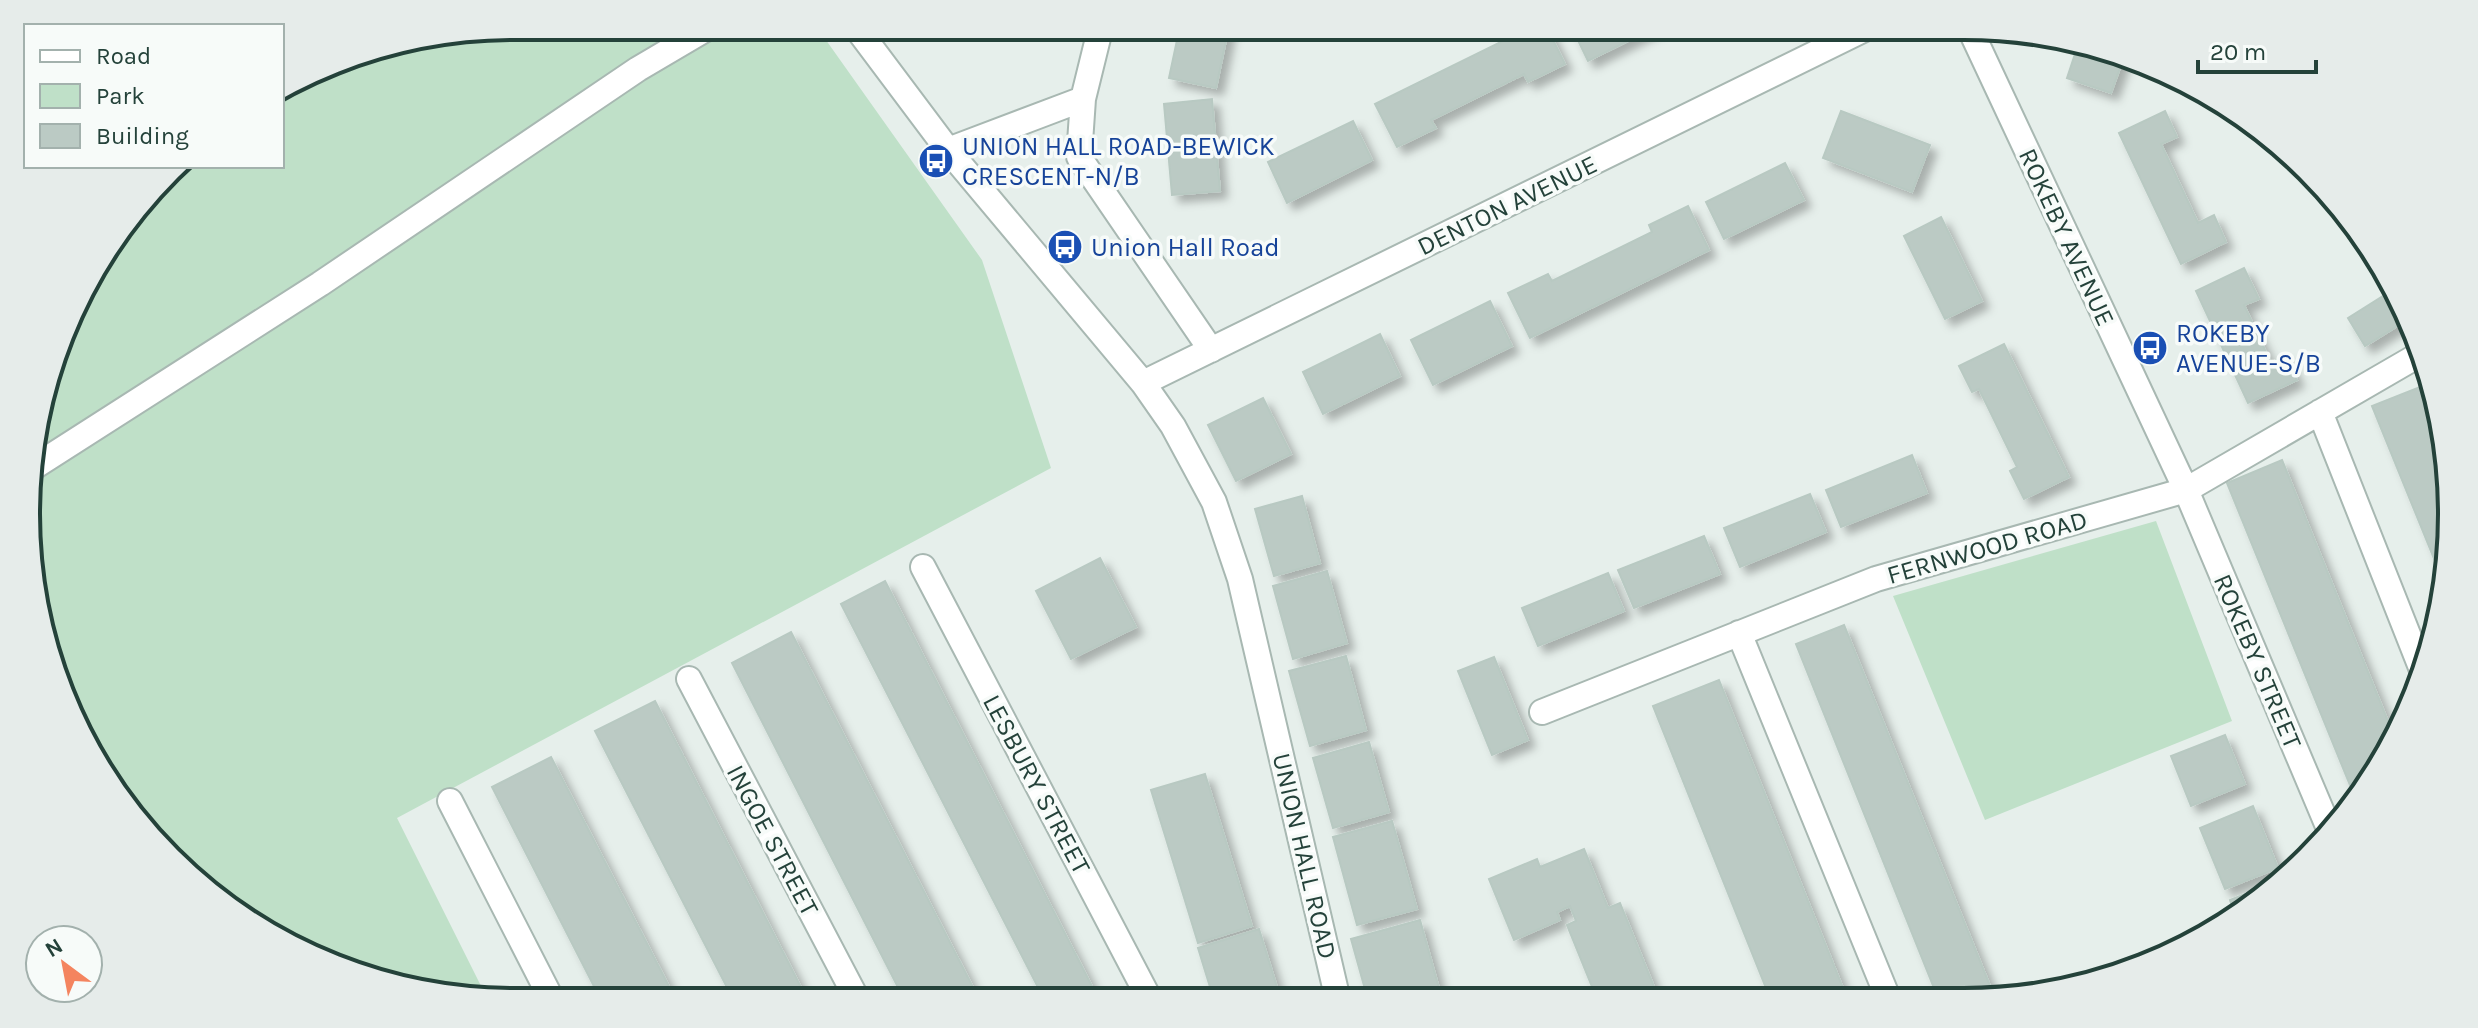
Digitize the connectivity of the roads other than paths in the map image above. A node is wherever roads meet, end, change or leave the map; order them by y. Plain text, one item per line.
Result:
1 (687, 40) edge
2 (866, 40) edge
3 (1098, 40) edge
4 (1842, 40) edge
5 (1975, 40) edge
6 (1083, 99) junction
7 (948, 150) junction
8 (1211, 350) junction
9 (2412, 359) edge
10 (1143, 383) junction
11 (2320, 412) junction
12 (43, 461) edge
13 (2186, 490) junction
14 (923, 567) dead end
15 (1739, 633) junction
16 (2416, 655) edge
17 (689, 679) dead end
18 (1542, 712) dead end
19 (450, 801) dead end
20 (2326, 820) edge
21 (546, 988) edge
22 (851, 988) edge
23 (1144, 988) edge
24 (1335, 988) edge
25 (1884, 988) edge

1 - 12 street
2 - 7 street, UNION HALL ROAD
3 - 6 street
4 - 8 street, DENTON AVENUE
5 - 13 street, ROKEBY AVENUE
6 - 7 street
6 - 8 street
7 - 10 street, UNION HALL ROAD
8 - 10 street, DENTON AVENUE
9 - 11 street, FERNWOOD ROAD
10 - 24 street, UNION HALL ROAD
11 - 13 street, FERNWOOD ROAD
11 - 16 street
13 - 15 street, FERNWOOD ROAD
13 - 20 street, ROKEBY STREET
14 - 23 street, LESBURY STREET
15 - 18 street, FERNWOOD ROAD
15 - 25 street
17 - 22 street, INGOE STREET
19 - 21 street

